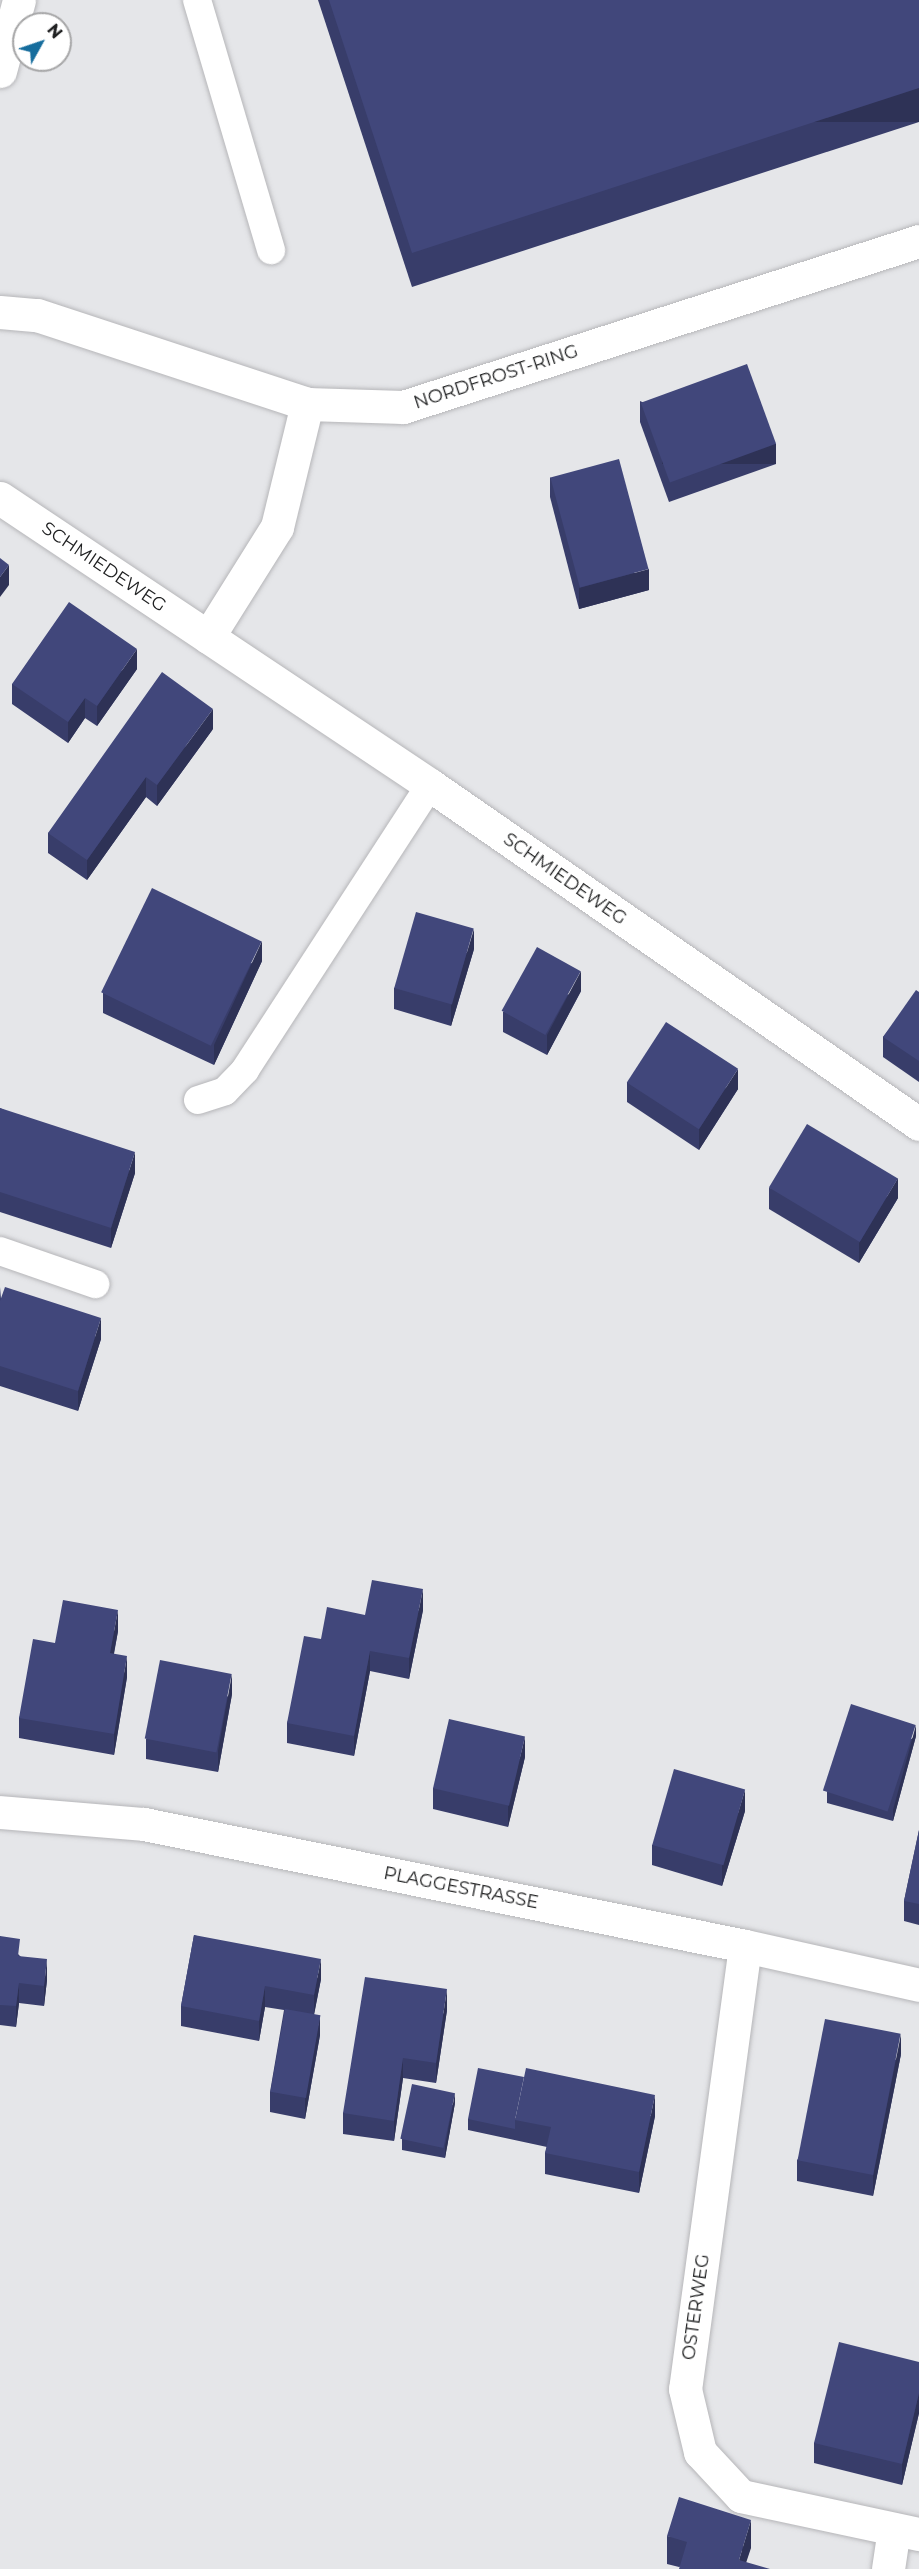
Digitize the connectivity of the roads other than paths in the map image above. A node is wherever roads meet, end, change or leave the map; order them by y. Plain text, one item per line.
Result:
1 (19, 0) edge
2 (197, 0) edge
3 (0, 71) edge
4 (919, 241) edge
5 (271, 250) dead end
6 (0, 312) edge
7 (307, 404) junction
8 (0, 498) edge
9 (208, 637) junction
10 (430, 785) junction
11 (198, 1100) dead end
12 (919, 1124) edge
13 (0, 1251) edge
14 (95, 1284) dead end
15 (0, 1812) edge
16 (745, 1946) junction
17 (919, 1985) edge
18 (907, 2532) edge
19 (888, 2569) edge

1 - 3 street
2 - 5 lane
4 - 7 street, NORDFROST-RING
6 - 7 street, NORDFROST-RING
7 - 9 street
8 - 9 street, SCHMIEDEWEG
9 - 10 street, SCHMIEDEWEG
10 - 11 lane
10 - 12 street, SCHMIEDEWEG
13 - 14 lane
15 - 16 street, PLAGGESTRASSE
16 - 17 street, PLAGGESTRASSE
16 - 18 street, OSTERWEG
18 - 19 street, OSTERWEG

